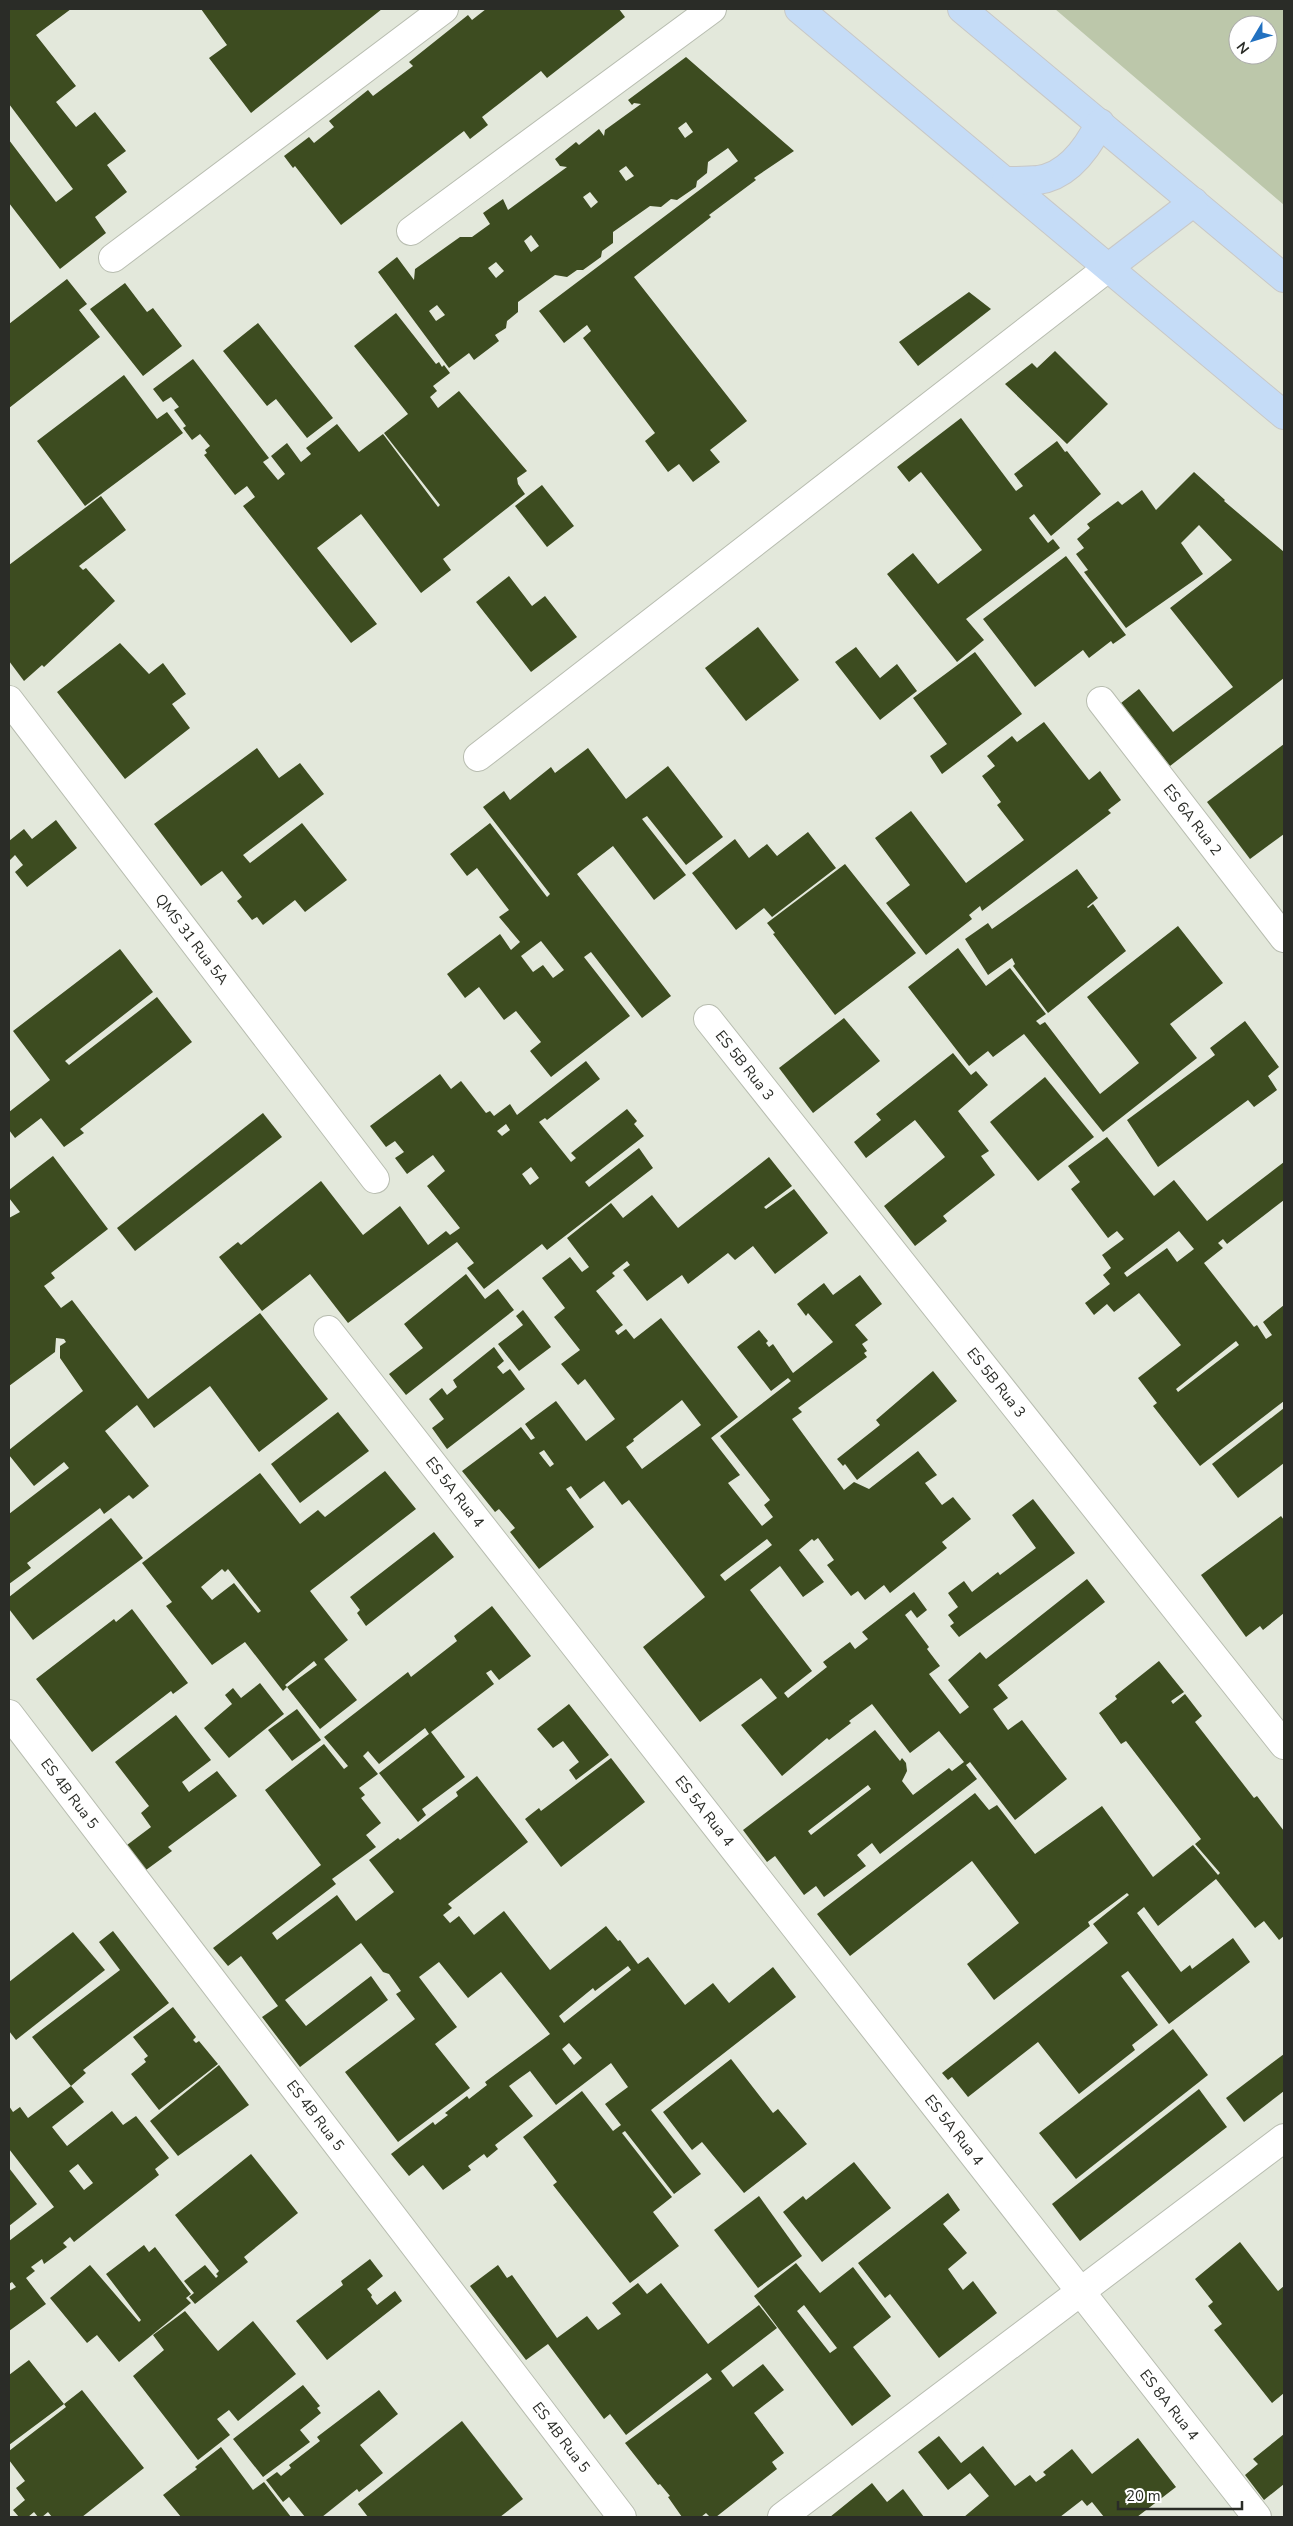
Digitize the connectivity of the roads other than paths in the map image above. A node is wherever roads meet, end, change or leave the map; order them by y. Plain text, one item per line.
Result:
1 (444, 9) edge
2 (712, 9) edge
3 (798, 9) edge
4 (962, 9) edge
5 (1100, 123) junction
6 (1006, 181) junction
7 (1194, 202) junction
8 (411, 230) dead end
9 (113, 258) dead end
10 (1109, 267) junction
11 (1284, 278) edge
12 (1284, 416) edge
13 (9, 700) edge
14 (1101, 701) dead end
15 (478, 757) dead end
16 (1284, 938) edge
17 (708, 1019) dead end
18 (375, 1179) dead end
19 (328, 1330) dead end
20 (9, 1714) edge
21 (1284, 1745) edge
22 (1284, 2138) edge
23 (1082, 2292) junction
24 (622, 2517) edge
25 (782, 2517) edge
26 (1257, 2517) edge

1 - 9 street
2 - 8 street
3 - 6 main road
4 - 5 main road
5 - 6 main road
5 - 7 main road
6 - 10 main road
7 - 10 main road
7 - 11 main road
10 - 12 main road
10 - 15 street
13 - 18 street, QMS 31 Rua 5A
14 - 16 street, ES 6A Rua 2
17 - 21 street, ES 5B Rua 3
19 - 23 street, ES 5A Rua 4
20 - 24 street, ES 4B Rua 5
22 - 23 street
23 - 25 street
23 - 26 street, ES 8A Rua 4

